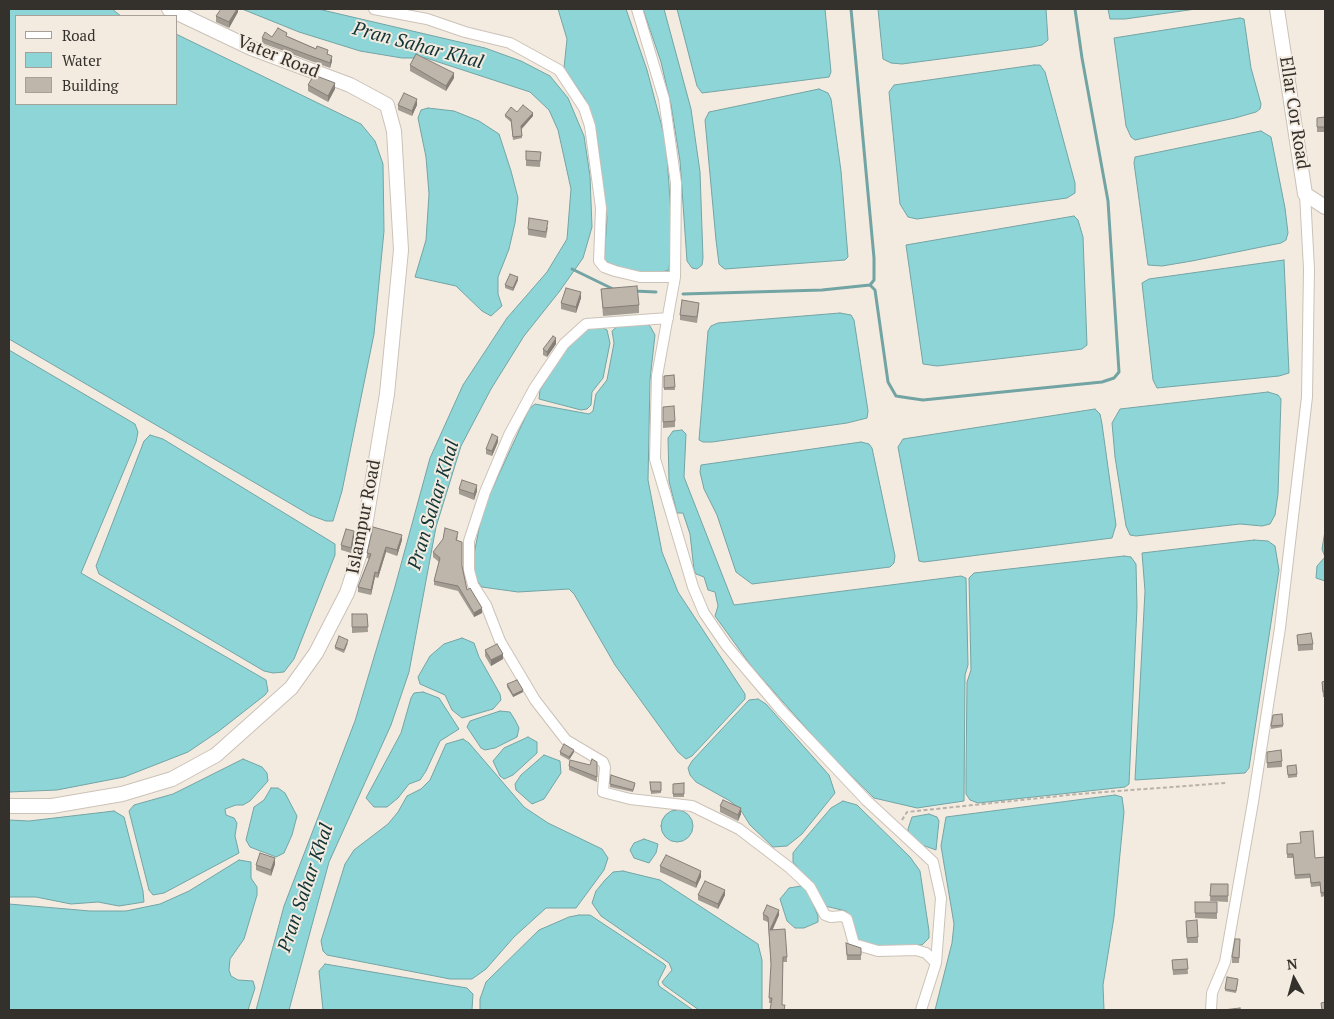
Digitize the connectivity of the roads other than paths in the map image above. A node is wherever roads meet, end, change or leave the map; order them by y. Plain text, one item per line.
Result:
1 (170, 9) edge
2 (374, 9) edge
3 (637, 9) edge
4 (1277, 9) edge
5 (387, 105) joint
6 (1305, 194) junction
7 (1325, 207) edge
8 (675, 277) junction
9 (668, 318) junction
10 (9, 806) edge
11 (936, 963) junction
12 (921, 1010) edge
13 (1210, 1010) edge

1 - 5 street, Vater Road
2 - 8 street
3 - 8 street
4 - 6 street, Ellar Cor Road
5 - 10 street, Islampur Road
6 - 7 street, Ellar Cor Road
6 - 13 street
8 - 9 street
9 - 11 street
9 - 11 street
11 - 12 street

